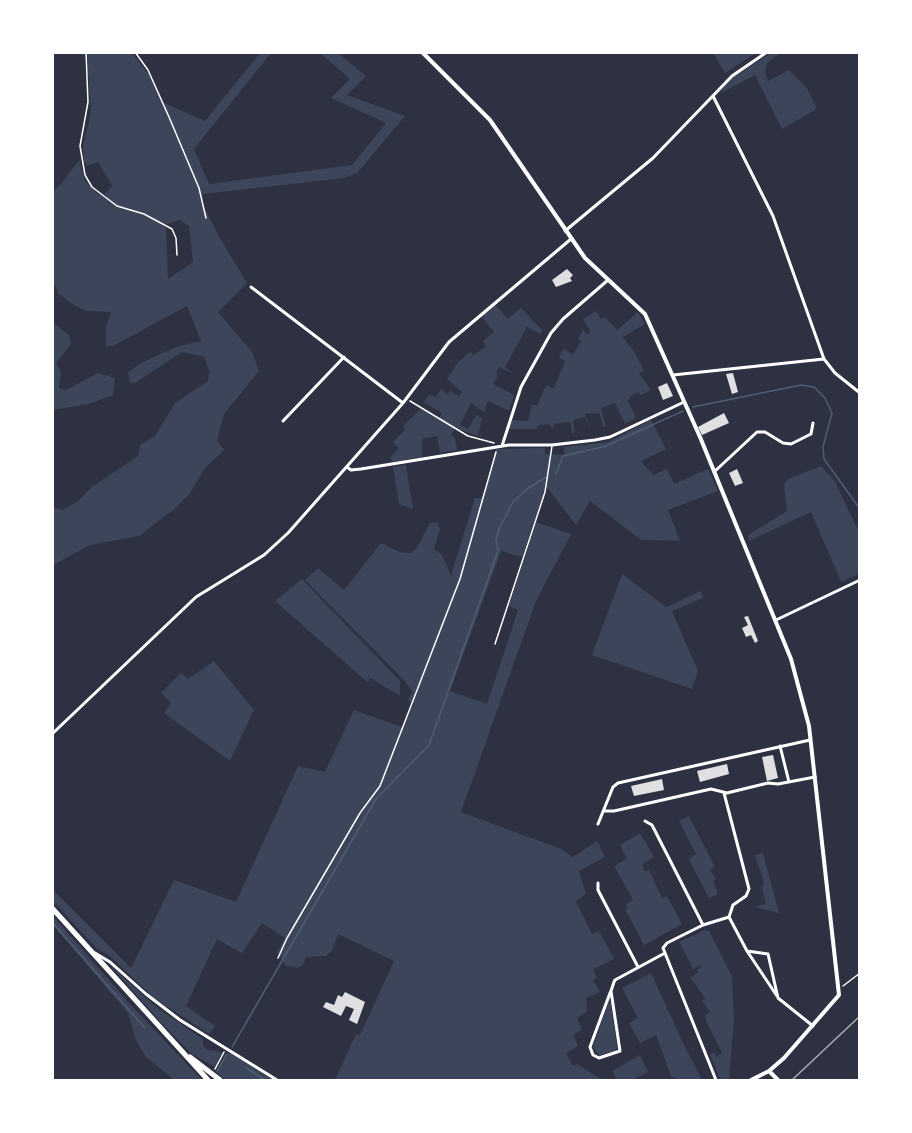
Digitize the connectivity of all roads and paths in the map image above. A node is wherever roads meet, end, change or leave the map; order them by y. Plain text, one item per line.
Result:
1 (86, 52) edge
2 (135, 52) edge
3 (422, 52) edge
4 (767, 52) edge
5 (713, 96) junction
6 (206, 218) dead end
7 (565, 231) junction
8 (571, 239) junction
9 (177, 255) dead end
10 (608, 280) junction
11 (252, 287) dead end
12 (344, 357) junction
13 (824, 359) junction
14 (673, 375) junction
15 (860, 393) edge
16 (404, 401) junction
17 (684, 402) junction
18 (283, 421) dead end
19 (813, 423) dead end
20 (552, 445) junction
21 (500, 447) junction
22 (346, 466) junction
23 (714, 472) junction
24 (860, 580) edge
25 (776, 620) junction
26 (495, 644) dead end
27 (52, 734) edge
28 (810, 740) junction
29 (780, 746) junction
30 (815, 777) junction
31 (789, 782) junction
32 (724, 793) junction
33 (604, 811) junction
34 (645, 820) dead end
35 (598, 824) dead end
36 (598, 883) dead end
37 (52, 908) edge
38 (729, 917) junction
39 (703, 925) junction
40 (747, 951) junction
41 (93, 952) junction
42 (665, 953) junction
43 (278, 958) dead end
44 (638, 967) junction
45 (860, 973) edge
46 (840, 989) junction
47 (611, 991) junction
48 (777, 996) junction
49 (813, 1026) junction
50 (226, 1049) junction
51 (184, 1052) junction
52 (769, 1071) junction
53 (212, 1072) junction
54 (777, 1079) edge
55 (208, 1080) edge
56 (220, 1080) edge
57 (277, 1080) edge
58 (716, 1080) edge
59 (751, 1080) edge

1 - 9 path
2 - 6 path
3 - 7 street
4 - 5 street
5 - 7 street
5 - 13 street
7 - 8 street
8 - 10 street
8 - 16 street
10 - 14 street
10 - 21 street
11 - 12 street
12 - 16 street
12 - 18 street
13 - 14 street
13 - 15 street
14 - 17 street
16 - 21 path
16 - 22 street
17 - 20 street
17 - 23 street
19 - 23 street
20 - 21 street
20 - 26 lane
21 - 22 street
21 - 43 path
22 - 27 street
23 - 25 street
24 - 25 street
25 - 28 street
28 - 29 street
28 - 30 street
29 - 31 street
29 - 33 street
30 - 31 street
30 - 46 street
31 - 32 street
32 - 33 street
32 - 38 street
33 - 35 street
34 - 39 street
36 - 44 street
37 - 41 main road
38 - 39 street
38 - 40 street
39 - 42 street
40 - 48 street
40 - 48 street
41 - 50 street
41 - 51 main road
42 - 44 street
42 - 58 street
44 - 47 street
45 - 46 path
46 - 49 street
47 - 47 street
48 - 49 street
49 - 52 street
50 - 53 path
50 - 57 street
51 - 53 main road
51 - 55 main road
52 - 54 street
52 - 59 street
53 - 56 main road

